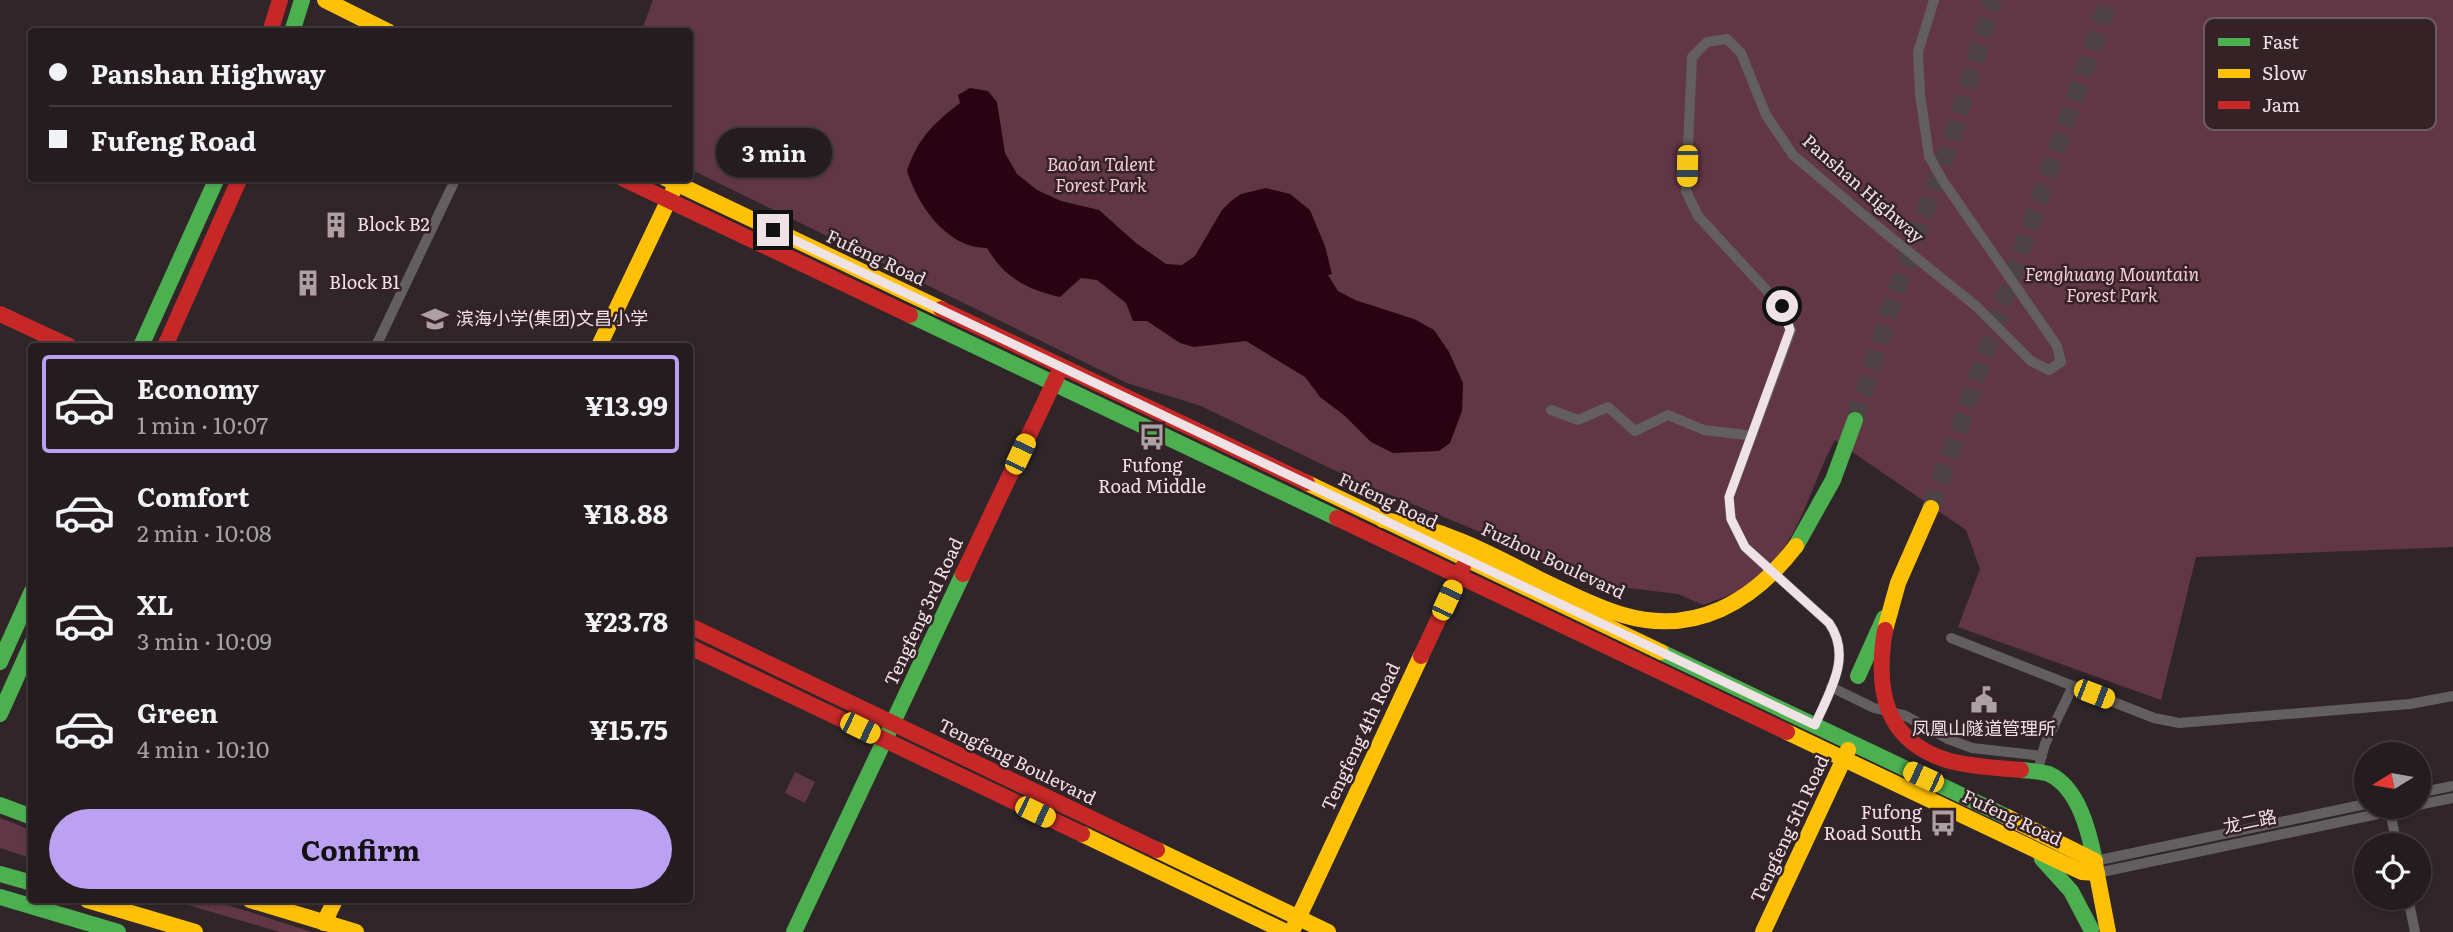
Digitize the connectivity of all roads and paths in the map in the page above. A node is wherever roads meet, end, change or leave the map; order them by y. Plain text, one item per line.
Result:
1 (280, 0) edge
2 (302, 0) edge
3 (325, 0) edge
4 (1934, 0) edge
5 (271, 28) edge
6 (293, 28) edge
7 (381, 28) edge
8 (215, 182) edge
9 (238, 182) edge
10 (454, 182) edge
11 (630, 182) edge
12 (671, 182) edge
13 (673, 182) edge
14 (669, 201) junction
15 (0, 314) edge
16 (0, 324) edge
17 (41, 343) edge
18 (63, 343) edge
19 (142, 343) edge
20 (165, 343) edge
21 (377, 343) edge
22 (600, 343) edge
23 (1061, 367) junction
24 (1054, 383) junction
25 (1551, 410) dead end
26 (1855, 420) tunnel mouth
27 (1746, 435) dead end
28 (1220, 442) junction
29 (1212, 459) junction
30 (1931, 509) tunnel mouth
31 (1383, 520) junction
32 (1466, 559) junction
33 (1458, 576) junction
34 (28, 599) edge
35 (1891, 603) junction
36 (693, 627) edge
37 (1951, 638) dead end
38 (4, 644) edge
39 (693, 647) edge
40 (28, 652) edge
41 (0, 662) edge
42 (1858, 676) dead end
43 (2073, 686) junction
44 (1831, 687) junction
45 (2453, 696) edge
46 (0, 714) edge
47 (893, 724) junction
48 (1815, 725) junction
49 (885, 740) junction
50 (1852, 743) junction
51 (1844, 759) junction
52 (2040, 764) junction
53 (2453, 786) edge
54 (2431, 790) edge
55 (2453, 798) edge
56 (2431, 802) edge
57 (0, 805) edge
58 (2354, 807) edge
59 (28, 816) edge
60 (2354, 816) edge
61 (2026, 846) junction
62 (2091, 869) junction
63 (0, 874) edge
64 (28, 882) edge
65 (0, 897) edge
66 (97, 903) edge
67 (260, 903) edge
68 (334, 903) edge
69 (2410, 910) edge
70 (324, 923) junction
71 (1295, 925) edge
72 (2092, 931) edge
73 (118, 932) edge
74 (195, 932) edge
75 (356, 932) edge
76 (794, 932) edge
77 (1286, 932) edge
78 (1328, 932) edge
79 (1763, 932) edge
80 (2108, 932) edge
81 (2415, 932) edge

1 - 5 main road
2 - 6 main road
3 - 7 main road
4 - 44 street, Panshan Highway
8 - 19 main road
9 - 20 main road
10 - 21 street
11 - 14 main road, Fufeng Road
12 - 14 main road
13 - 23 main road, Fufeng Road
14 - 22 main road
14 - 24 main road, Fufeng Road
15 - 18 main road
16 - 17 main road
23 - 24 main road, Tengfeng 3rd Road
23 - 28 main road, Fufeng Road
24 - 29 main road, Fufeng Road
24 - 47 main road, Tengfeng 3rd Road
25 - 27 street
26 - 31 main road, Fuzhou Boulevard, bridge
28 - 29 main road
28 - 31 main road, Fufeng Road
29 - 33 main road, Fufeng Road
30 - 35 main road
31 - 32 main road, Fufeng Road
32 - 33 main road, Tengfeng 4th Road
32 - 48 main road, Fufeng Road
33 - 51 main road, Fufeng Road
33 - 71 main road, Tengfeng 4th Road
34 - 38 main road
35 - 42 main road
35 - 52 main road, bridge
36 - 47 main road, Tengfeng Boulevard
37 - 43 street
38 - 41 main road
39 - 49 main road, Tengfeng Boulevard
40 - 46 main road
43 - 45 street
43 - 52 street
44 - 48 street, Panshan Highway
44 - 52 street
47 - 49 main road, Tengfeng 3rd Road
47 - 71 main road, Tengfeng Boulevard
48 - 50 main road, Fufeng Road
49 - 76 main road, Tengfeng 3rd Road
49 - 77 main road, Tengfeng Boulevard
50 - 51 main road, Tengfeng 5th Road
50 - 62 main road, Fufeng Road
51 - 61 main road, Fufeng Road
51 - 79 main road, Tengfeng 5th Road
52 - 62 main road
53 - 54 street
55 - 56 street
57 - 59 main road
58 - 62 street, 龙二路
60 - 62 street, 龙二路
61 - 62 main road, Fufeng Road
61 - 72 main road
62 - 72 main road
62 - 80 main road
63 - 64 main road
65 - 73 main road
66 - 74 main road
67 - 70 main road
68 - 70 main road
69 - 81 street
70 - 75 main road
71 - 78 main road, Tengfeng Boulevard

